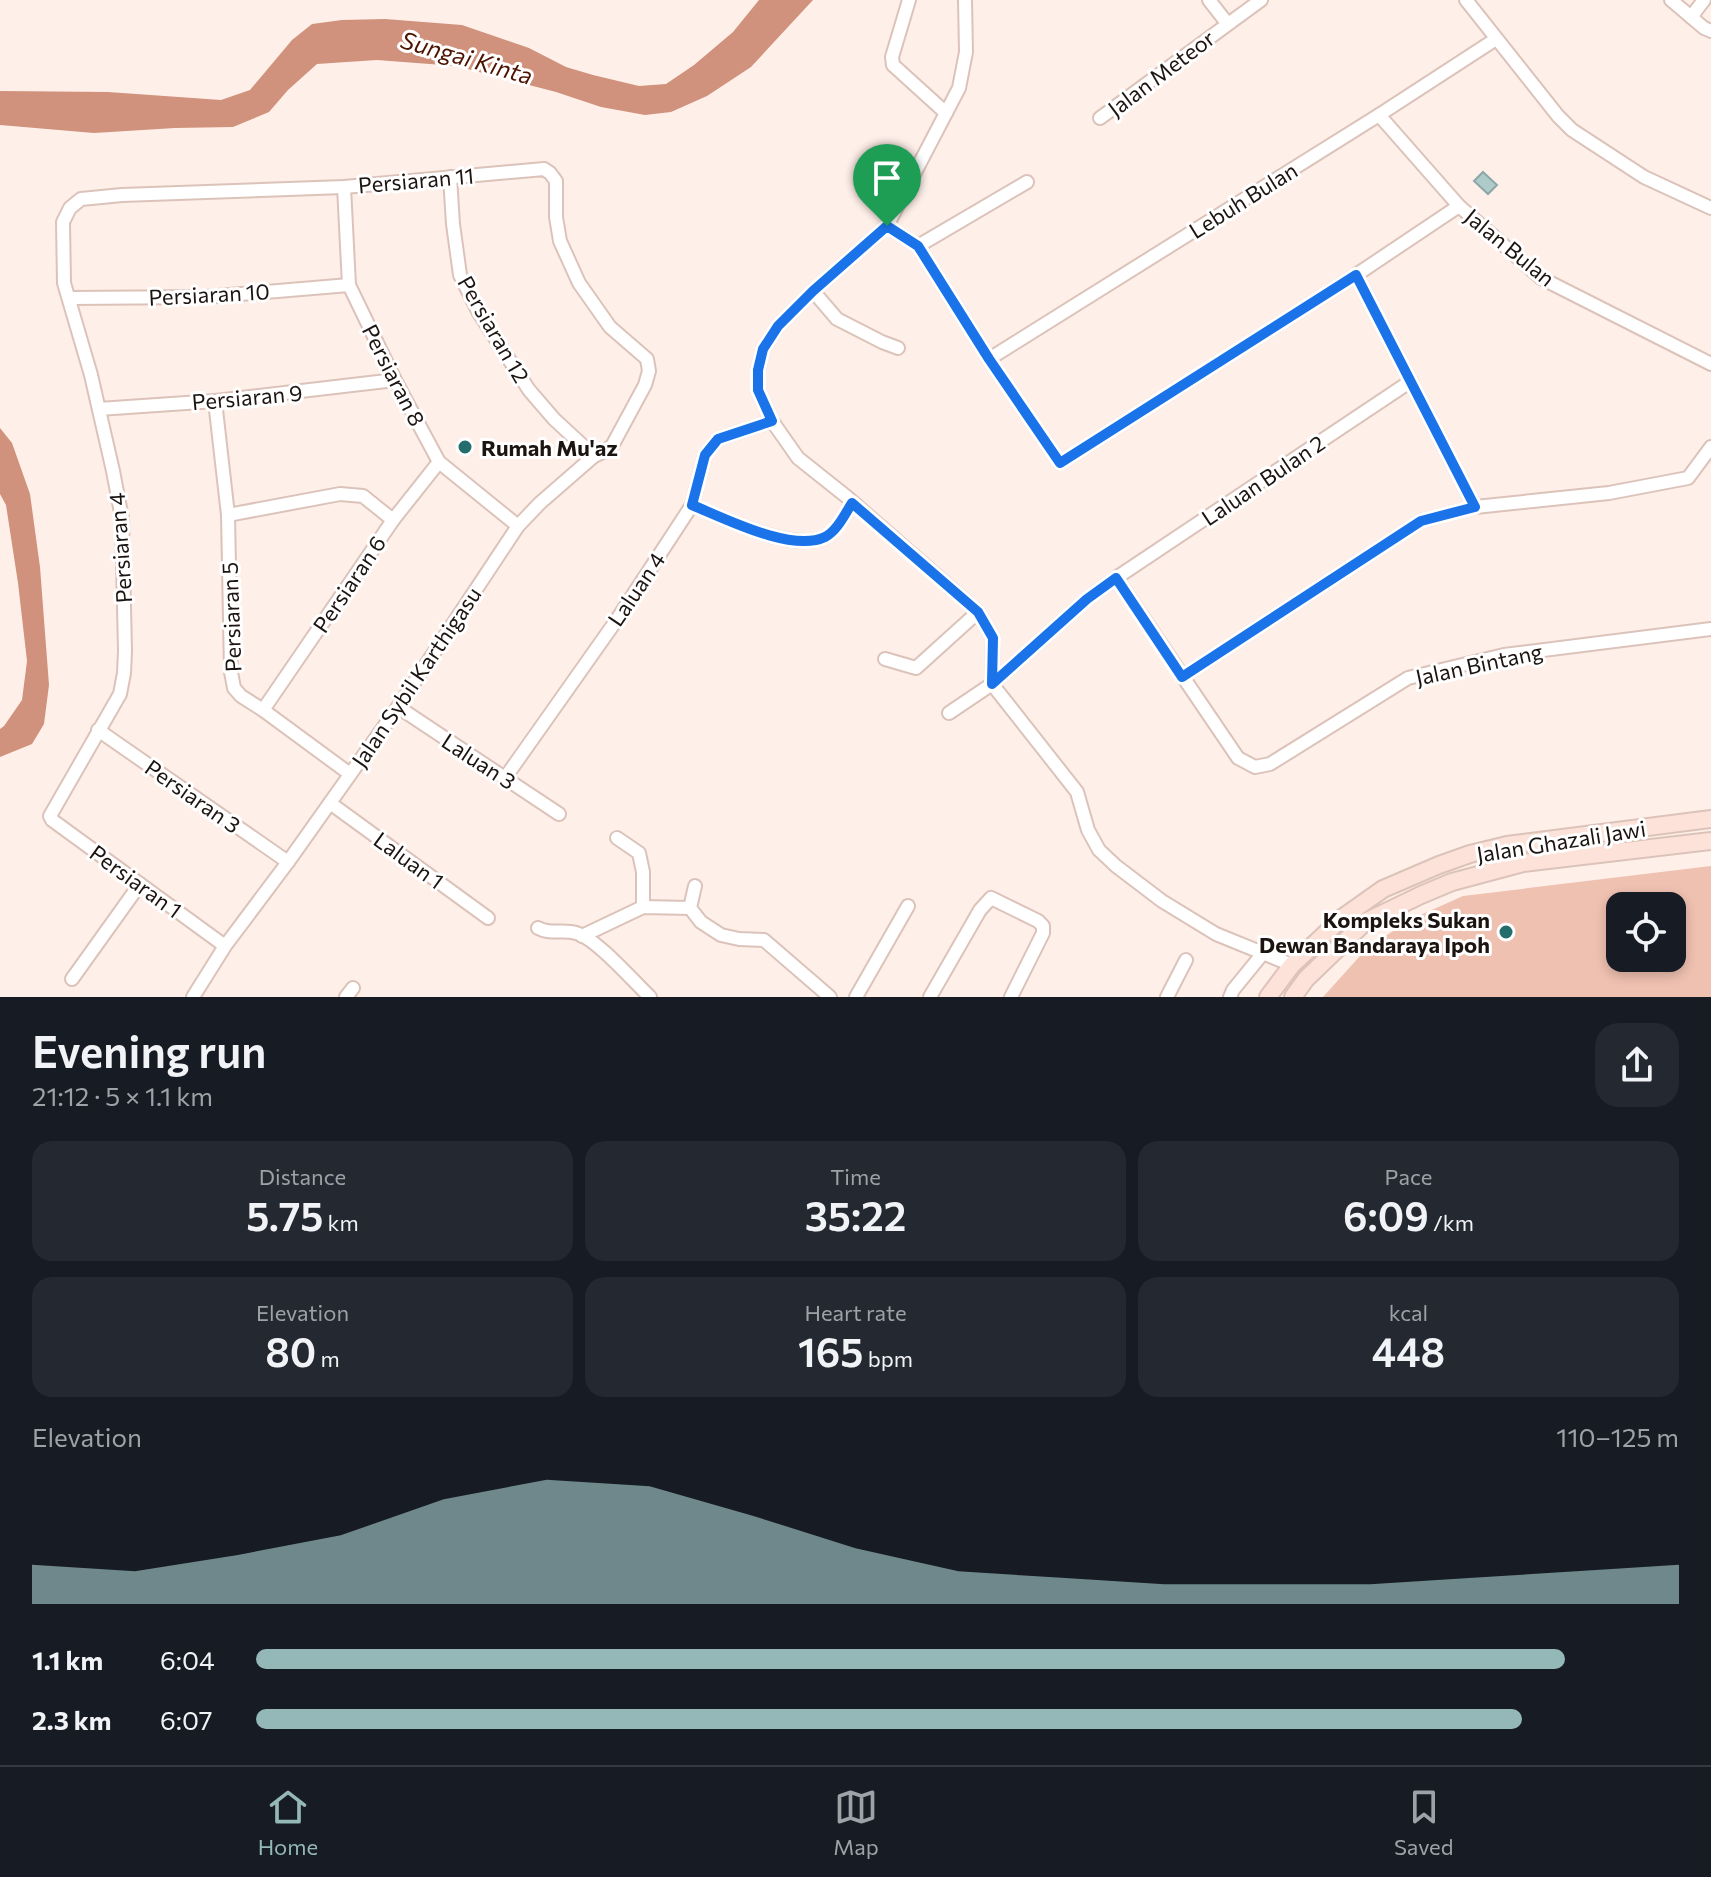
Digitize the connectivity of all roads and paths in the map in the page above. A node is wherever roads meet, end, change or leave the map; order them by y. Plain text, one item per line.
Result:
1 (909, 0) edge
2 (965, 0) edge
3 (1209, 0) edge
4 (1261, 0) edge
5 (1466, 0) edge
6 (1671, 0) edge
7 (1704, 0) edge
8 (1691, 17) junction
9 (1227, 23) junction
10 (1711, 31) edge
11 (1496, 39) junction
12 (946, 113) junction
13 (1379, 115) junction
14 (1100, 118) dead end
15 (450, 177) junction
16 (1027, 182) dead end
17 (344, 187) junction
18 (1459, 206) junction
19 (1711, 208) edge
20 (63, 222) joint
21 (887, 226) junction
22 (918, 246) junction
23 (1356, 275) junction
24 (349, 285) junction
25 (813, 291) junction
26 (69, 298) junction
27 (898, 348) dead end
28 (989, 359) junction
29 (1711, 364) edge
30 (649, 371) joint
31 (395, 380) junction
32 (1411, 381) junction
33 (215, 401) junction
34 (99, 409) junction
35 (772, 421) junction
36 (1711, 447) edge
37 (594, 456) junction
38 (439, 462) junction
39 (852, 503) junction
40 (692, 505) junction
41 (1475, 507) junction
42 (228, 515) junction
43 (393, 520) junction
44 (518, 526) junction
45 (1116, 578) junction
46 (978, 612) junction
47 (1711, 629) edge
48 (885, 659) dead end
49 (1182, 677) junction
50 (992, 684) junction
51 (398, 707) junction
52 (263, 710) junction
53 (949, 713) dead end
54 (98, 730) junction
55 (350, 774) junction
56 (505, 778) junction
57 (330, 803) junction
58 (51, 812) joint
59 (559, 814) dead end
60 (1711, 819) edge
61 (1684, 822) junction
62 (1711, 827) edge
63 (617, 838) dead end
64 (1711, 841) edge
65 (288, 862) junction
66 (140, 884) junction
67 (695, 886) dead end
68 (908, 906) dead end
69 (643, 907) junction
70 (690, 908) junction
71 (488, 918) dead end
72 (1365, 922) junction
73 (538, 928) dead end
74 (582, 936) junction
75 (225, 946) junction
76 (1264, 952) junction
77 (1186, 960) dead end
78 (1292, 965) junction
79 (72, 979) dead end
80 (193, 997) edge
81 (650, 997) edge
82 (830, 997) edge
83 (856, 997) edge
84 (930, 997) edge
85 (1011, 997) edge
86 (1167, 997) edge
87 (1230, 997) edge
88 (1268, 997) edge
89 (1293, 997) edge

1 - 12 street
2 - 12 street
3 - 9 street
4 - 9 street, Jalan Meteor
5 - 11 street
6 - 8 street
7 - 8 street
8 - 10 street
9 - 14 street, Jalan Meteor
11 - 13 street, Lebuh Bulan
11 - 19 street
12 - 21 street
13 - 18 street, Jalan Bulan
13 - 28 street, Lebuh Bulan
15 - 17 street, Persiaran 11
15 - 30 street, Persiaran 11
15 - 37 street, Persiaran 12
16 - 22 street
17 - 20 street, Persiaran 11
17 - 24 street, Persiaran 8
18 - 23 street
18 - 29 street, Jalan Bulan
20 - 26 street, Persiaran 4
21 - 22 street
21 - 25 street
22 - 28 street
23 - 28 street
23 - 32 street
24 - 26 street, Persiaran 10
24 - 31 street, Persiaran 8
25 - 27 street
25 - 35 street
26 - 34 street, Persiaran 4
30 - 37 street, Jalan Sybil Karthigasu
31 - 33 street, Persiaran 9
31 - 38 street, Persiaran 8
32 - 41 street
32 - 45 street, Laluan Bulan 2
33 - 34 street, Persiaran 9
33 - 42 street, Persiaran 5
34 - 54 street, Persiaran 4
35 - 39 street
35 - 40 street, Laluan 4
36 - 41 street
37 - 44 street, Jalan Sybil Karthigasu
38 - 43 street, Persiaran 6
38 - 44 street, Persiaran 8
39 - 40 street
39 - 46 street
40 - 56 street, Laluan 4
41 - 49 street
42 - 43 street
42 - 52 street, Persiaran 5
43 - 52 street, Persiaran 6
44 - 51 street, Jalan Sybil Karthigasu
45 - 49 street
45 - 50 street, Laluan Bulan 2
46 - 48 street
46 - 50 street
47 - 49 street, Jalan Bintang
50 - 53 street, Laluan Bulan 2
50 - 76 street
51 - 55 street, Jalan Sybil Karthigasu
51 - 56 street, Laluan 3
52 - 55 street, Persiaran 5
54 - 58 street, Persiaran 4
54 - 65 street, Persiaran 3
55 - 57 street, Jalan Sybil Karthigasu
56 - 59 street, Laluan 3
57 - 65 street, Jalan Sybil Karthigasu
57 - 71 street, Laluan 1
58 - 66 street, Persiaran 1
60 - 61 main road, Jalan Ghazali Jawi
61 - 62 main road
61 - 78 main road, Jalan Ghazali Jawi
63 - 69 street
64 - 72 main road, Jalan Ghazali Jawi
65 - 75 street, Jalan Sybil Karthigasu
66 - 75 street, Persiaran 1
66 - 79 street
67 - 70 street
68 - 83 street
69 - 70 street
69 - 74 street
70 - 82 street
72 - 78 main road
72 - 89 main road, Jalan Ghazali Jawi
73 - 74 street
74 - 81 street
75 - 80 street, Jalan Sybil Karthigasu
76 - 78 street
76 - 87 street
77 - 86 street
78 - 88 main road, Jalan Ghazali Jawi
84 - 85 street

